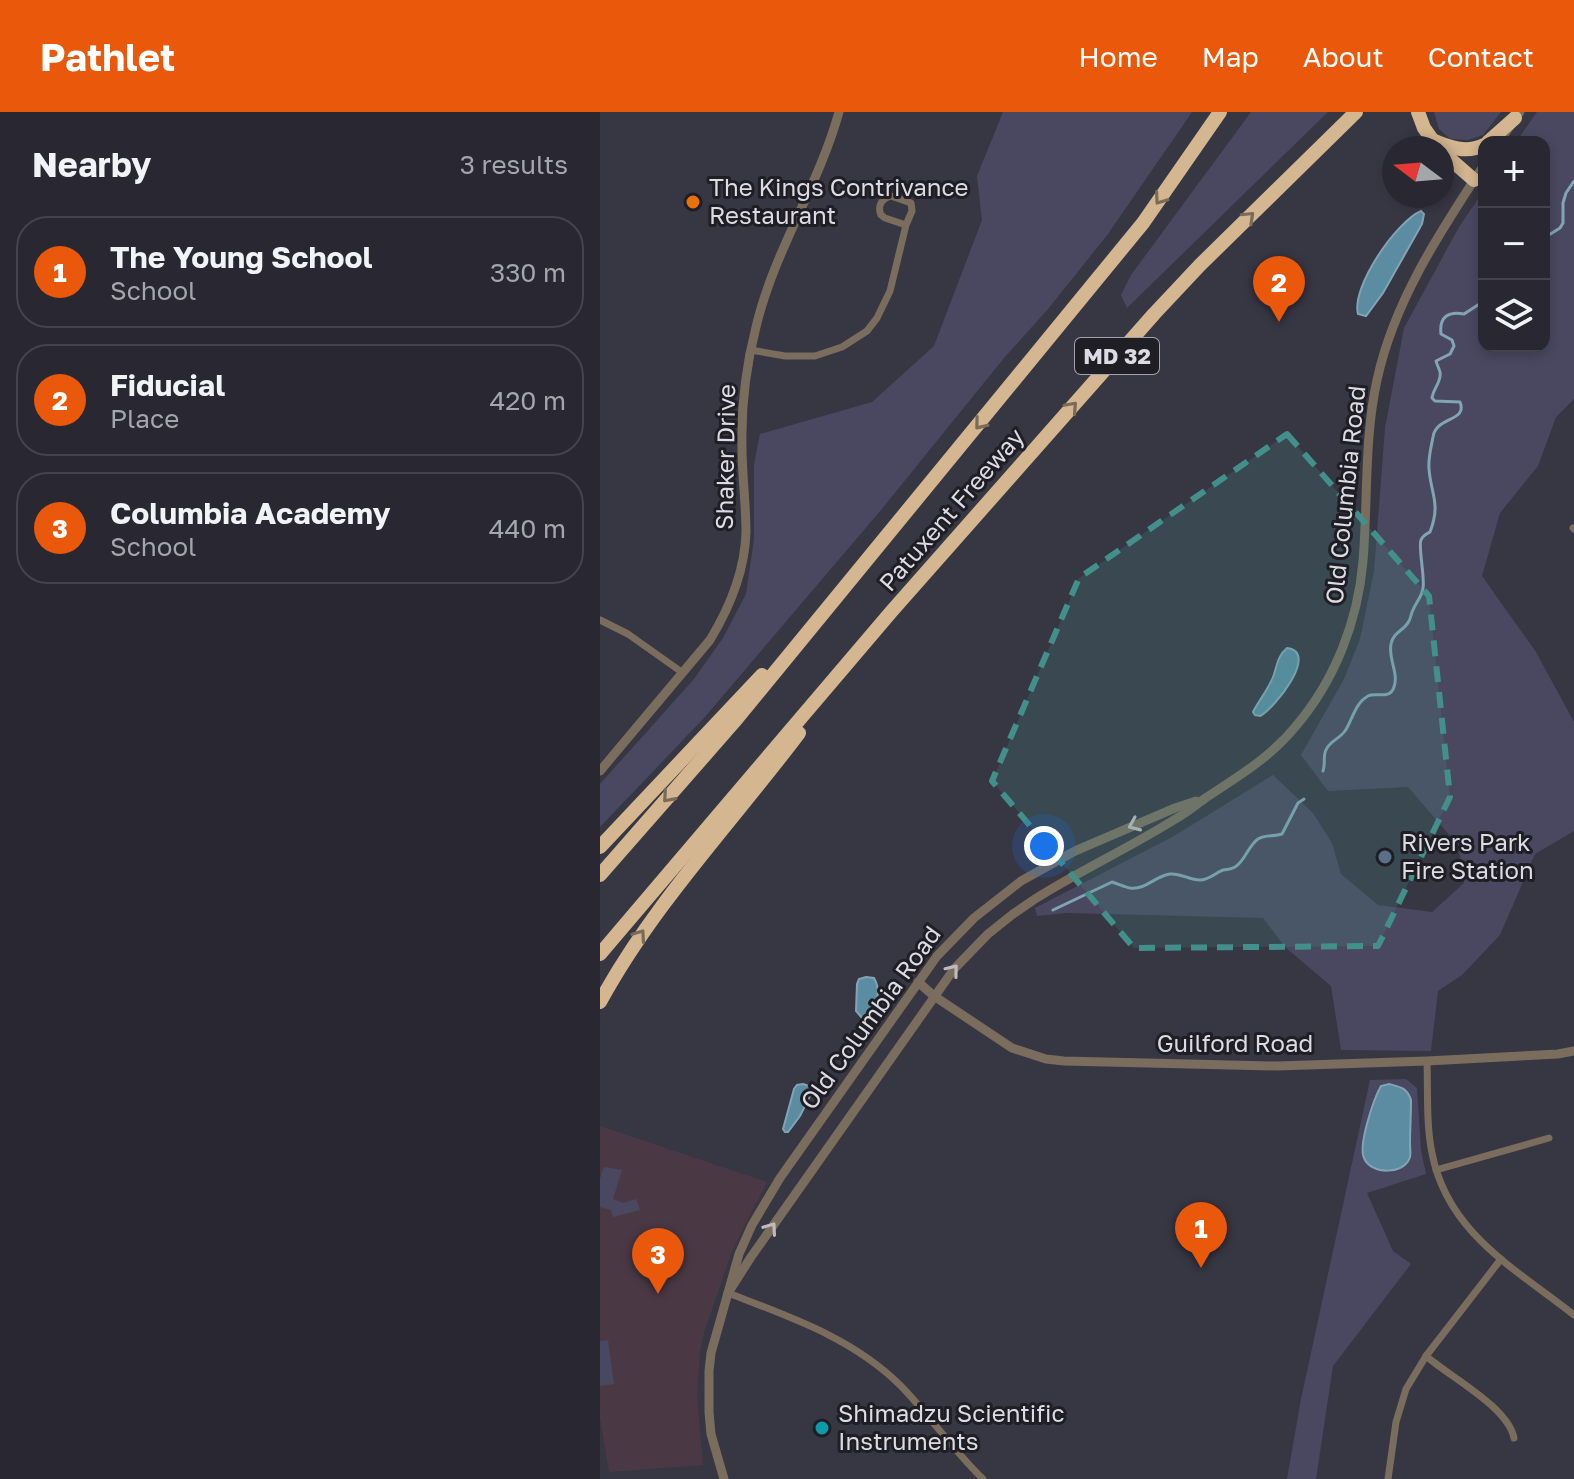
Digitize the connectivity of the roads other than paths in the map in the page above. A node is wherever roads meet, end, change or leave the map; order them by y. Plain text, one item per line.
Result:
1 (839, 112) edge
2 (1220, 112) edge
3 (1356, 112) edge
4 (1418, 112) edge
5 (1518, 115) edge
6 (1429, 136) edge
7 (1495, 136) edge
8 (1503, 136) edge
9 (1478, 147) edge
10 (1454, 148) edge
11 (1454, 162) edge
12 (1478, 174) edge
13 (1474, 180) junction
14 (906, 225) junction
15 (751, 350) junction
16 (881, 545) junction
17 (891, 612) junction
18 (600, 620) edge
19 (683, 673) junction
20 (600, 771) edge
21 (1207, 797) junction
22 (600, 847) edge
23 (600, 875) edge
24 (600, 954) edge
25 (918, 982) junction
26 (934, 996) junction
27 (600, 1002) edge
28 (1574, 1051) edge
29 (1427, 1061) junction
30 (1549, 1138) dead end
31 (1436, 1170) junction
32 (1501, 1259) junction
33 (728, 1293) junction
34 (1574, 1315) edge
35 (1426, 1356) junction
36 (1514, 1438) dead end
37 (724, 1479) edge
38 (983, 1479) edge
39 (1388, 1479) edge

1 - 15 street, Shaker Drive
2 -> 16 highway, Patuxent Freeway / MD 32
17 -> 3 highway, Patuxent Freeway / MD 32
4 - 6 highway
5 - 7 highway
5 - 8 street
9 - 10 highway
11 - 13 highway
12 - 13 street, Old Columbia Road
13 - 21 street, Old Columbia Road
14 - 14 street
14 - 15 street
15 - 19 street, Shaker Drive
16 - 22 highway
16 -> 23 highway, Patuxent Freeway / MD 32
17 - 24 highway, Patuxent Freeway / MD 32
27 -> 17 highway
18 - 19 street
19 - 20 street, Shaker Drive
21 -> 25 street, Old Columbia Road
26 -> 21 street, Old Columbia Road
25 - 26 street, Guilford Road
25 - 33 street, Old Columbia Road
26 - 29 street, Guilford Road
33 -> 26 street, Old Columbia Road
28 - 29 street, Guilford Road
29 - 31 street
30 - 31 street
31 - 32 street
32 - 34 street
32 - 35 street
33 - 37 street, Old Columbia Road
33 - 38 street
35 - 36 street
35 - 39 street

